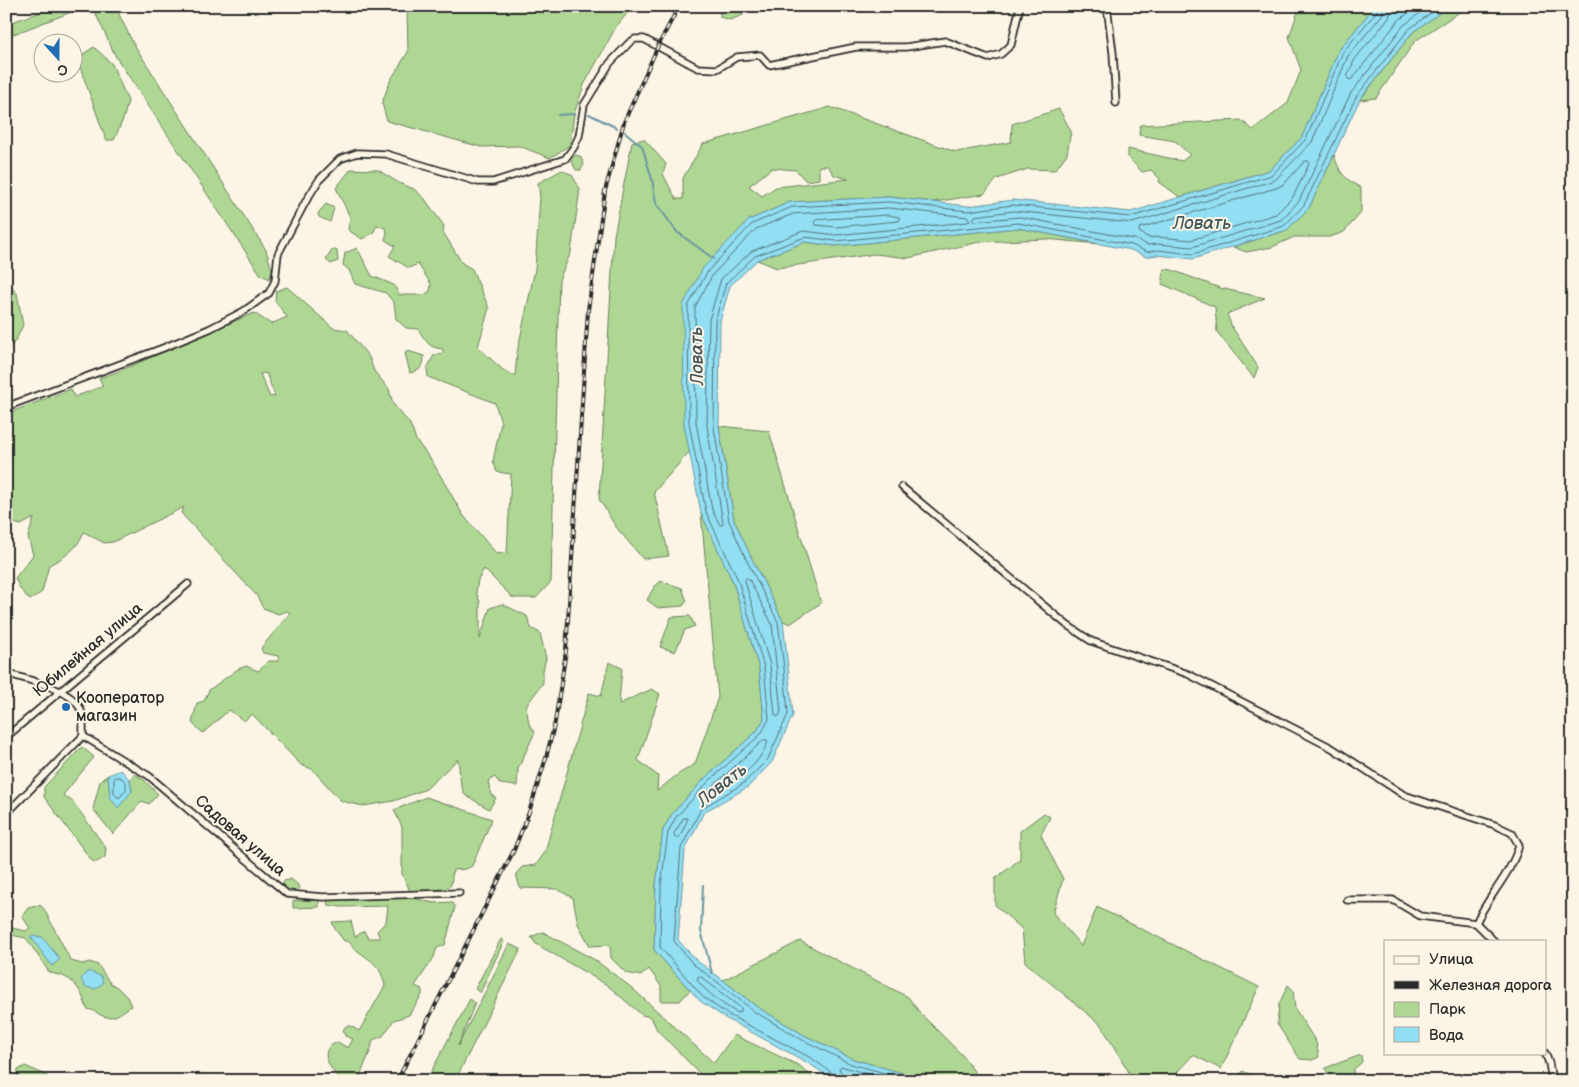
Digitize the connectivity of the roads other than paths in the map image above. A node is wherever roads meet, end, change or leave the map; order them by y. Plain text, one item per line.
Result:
1 (1020, 6) edge
2 (1107, 6) edge
3 (1116, 103) dead end
4 (6, 407) edge
5 (902, 487) dead end
6 (188, 584) dead end
7 (6, 673) edge
8 (62, 691) junction
9 (83, 736) junction
10 (6, 737) edge
11 (6, 814) edge
12 (458, 893) dead end
13 (1347, 900) dead end
14 (1476, 923) junction
15 (1493, 940) edge
16 (1545, 1054) edge
17 (1552, 1081) edge

1 - 4 street
2 - 3 street
5 - 14 street
6 - 8 street, Юбилейная улица
7 - 8 street
8 - 9 street
8 - 10 street, Юбилейная улица
9 - 11 street
9 - 12 street, Садовая улица
13 - 14 street
14 - 15 street
16 - 17 street

